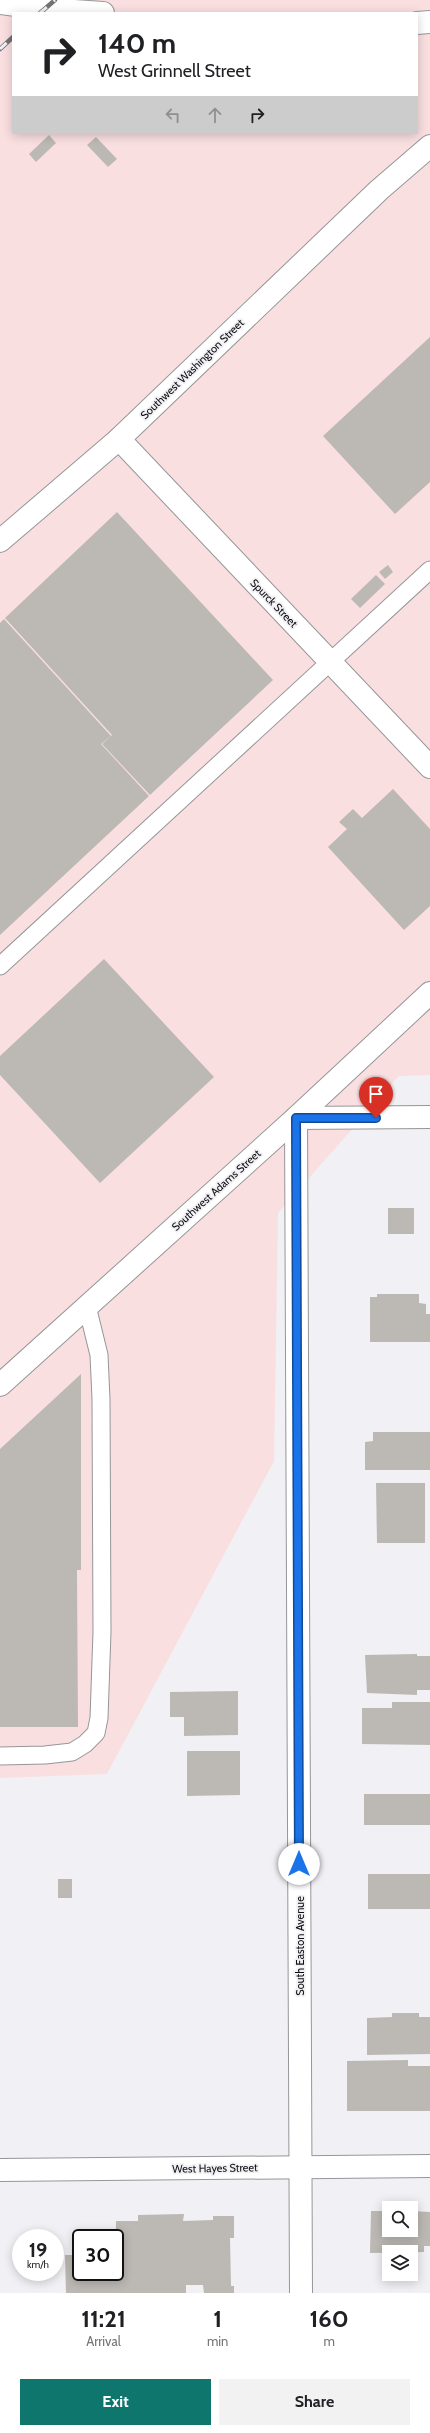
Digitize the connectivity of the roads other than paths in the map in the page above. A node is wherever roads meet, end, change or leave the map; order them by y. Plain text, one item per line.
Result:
1 (0, 3) edge
2 (88, 12) edge
3 (430, 22) edge
4 (418, 23) edge
5 (430, 146) edge
6 (430, 157) edge
7 (379, 190) junction
8 (119, 439) junction
9 (0, 541) edge
10 (430, 570) edge
11 (330, 662) junction
12 (430, 766) edge
13 (0, 966) edge
14 (430, 993) edge
15 (430, 1117) edge
16 (296, 1118) junction
17 (87, 1306) junction
18 (0, 1385) edge
19 (0, 1756) edge
20 (430, 2166) edge
21 (301, 2168) junction
22 (0, 2170) edge
23 (301, 2293) edge

1 - 2 street
3 - 4 street
5 - 7 street, Southwest Washington Street
6 - 7 street, Southwest Washington Street
7 - 8 street, Southwest Washington Street
8 - 9 street, Southwest Washington Street
8 - 11 street, Spurck Street
10 - 11 lane
11 - 12 street, Spurck Street
11 - 13 lane
14 - 16 street, Southwest Adams Street
15 - 16 street
16 - 17 street, Southwest Adams Street
16 - 21 street, South Easton Avenue
17 - 18 street, Southwest Adams Street
17 - 19 lane
20 - 21 street, West Hayes Street
21 - 22 street, West Hayes Street
21 - 23 street, South Easton Avenue

